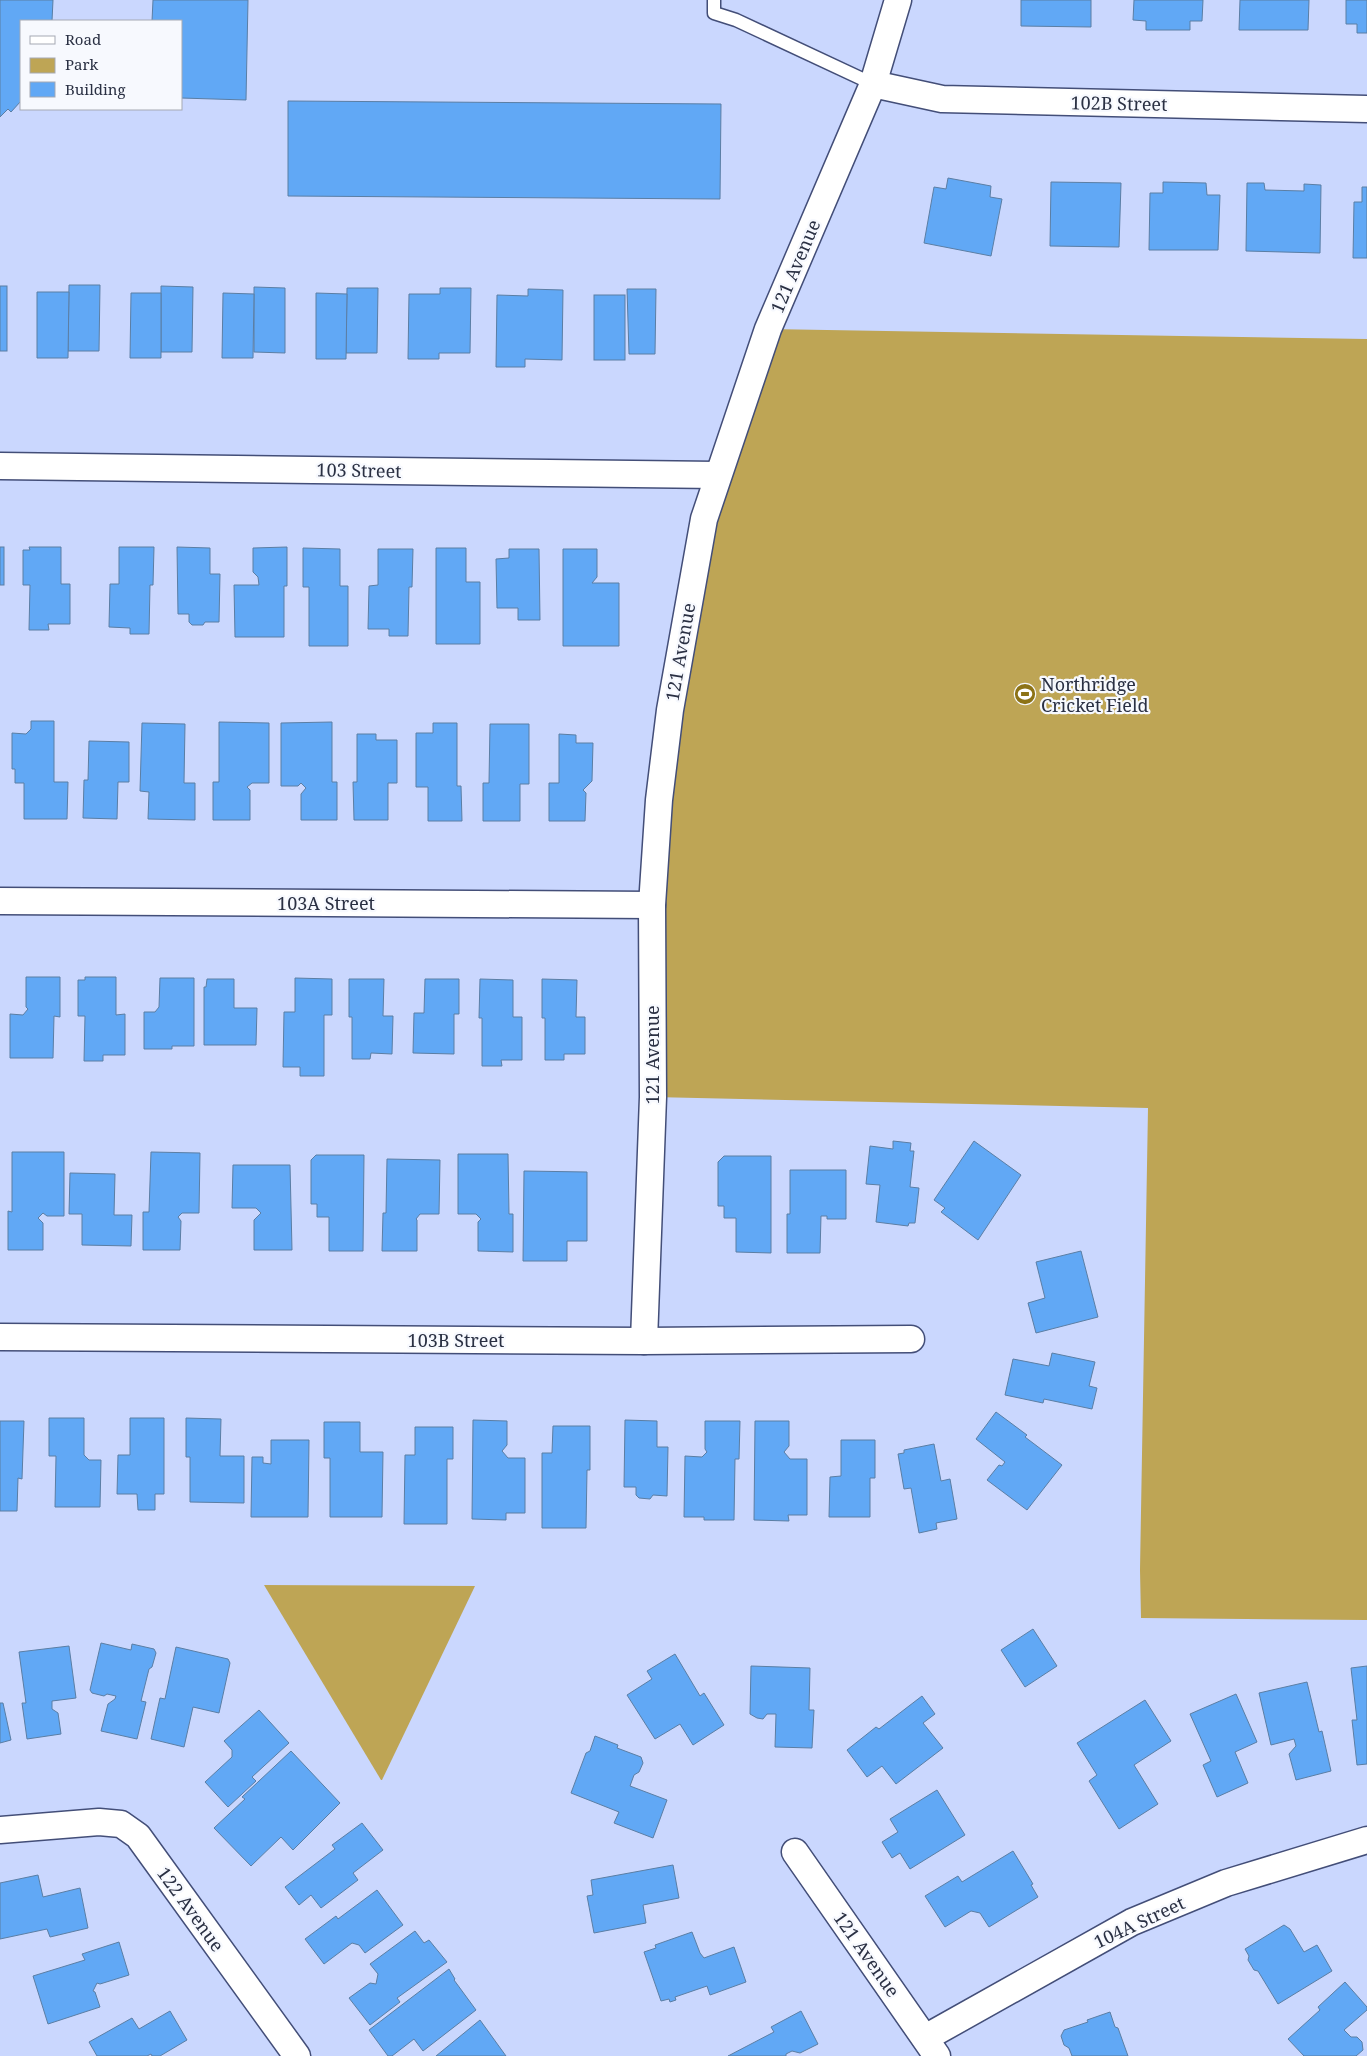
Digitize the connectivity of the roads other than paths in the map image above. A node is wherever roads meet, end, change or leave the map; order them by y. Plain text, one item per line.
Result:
1 (714, 0) edge
2 (898, 0) edge
3 (873, 84) junction
4 (1367, 108) edge
5 (0, 466) edge
6 (717, 475) junction
7 (0, 901) edge
8 (652, 904) junction
9 (0, 1337) edge
10 (912, 1339) dead end
11 (644, 1341) junction
12 (0, 1830) edge
13 (1367, 1840) edge
14 (795, 1852) dead end
15 (931, 2047) edge
16 (297, 2056) edge

1 - 3 lane
2 - 3 street, 121 Avenue
3 - 4 street, 102B Street
3 - 6 street, 121 Avenue
5 - 6 street, 103 Street
6 - 8 street, 121 Avenue
7 - 8 street, 103A Street
8 - 11 street, 121 Avenue
9 - 11 street, 103B Street
10 - 11 street, 103B Street
12 - 16 street, 122 Avenue
13 - 15 street, 104A Street
14 - 15 street, 121 Avenue

